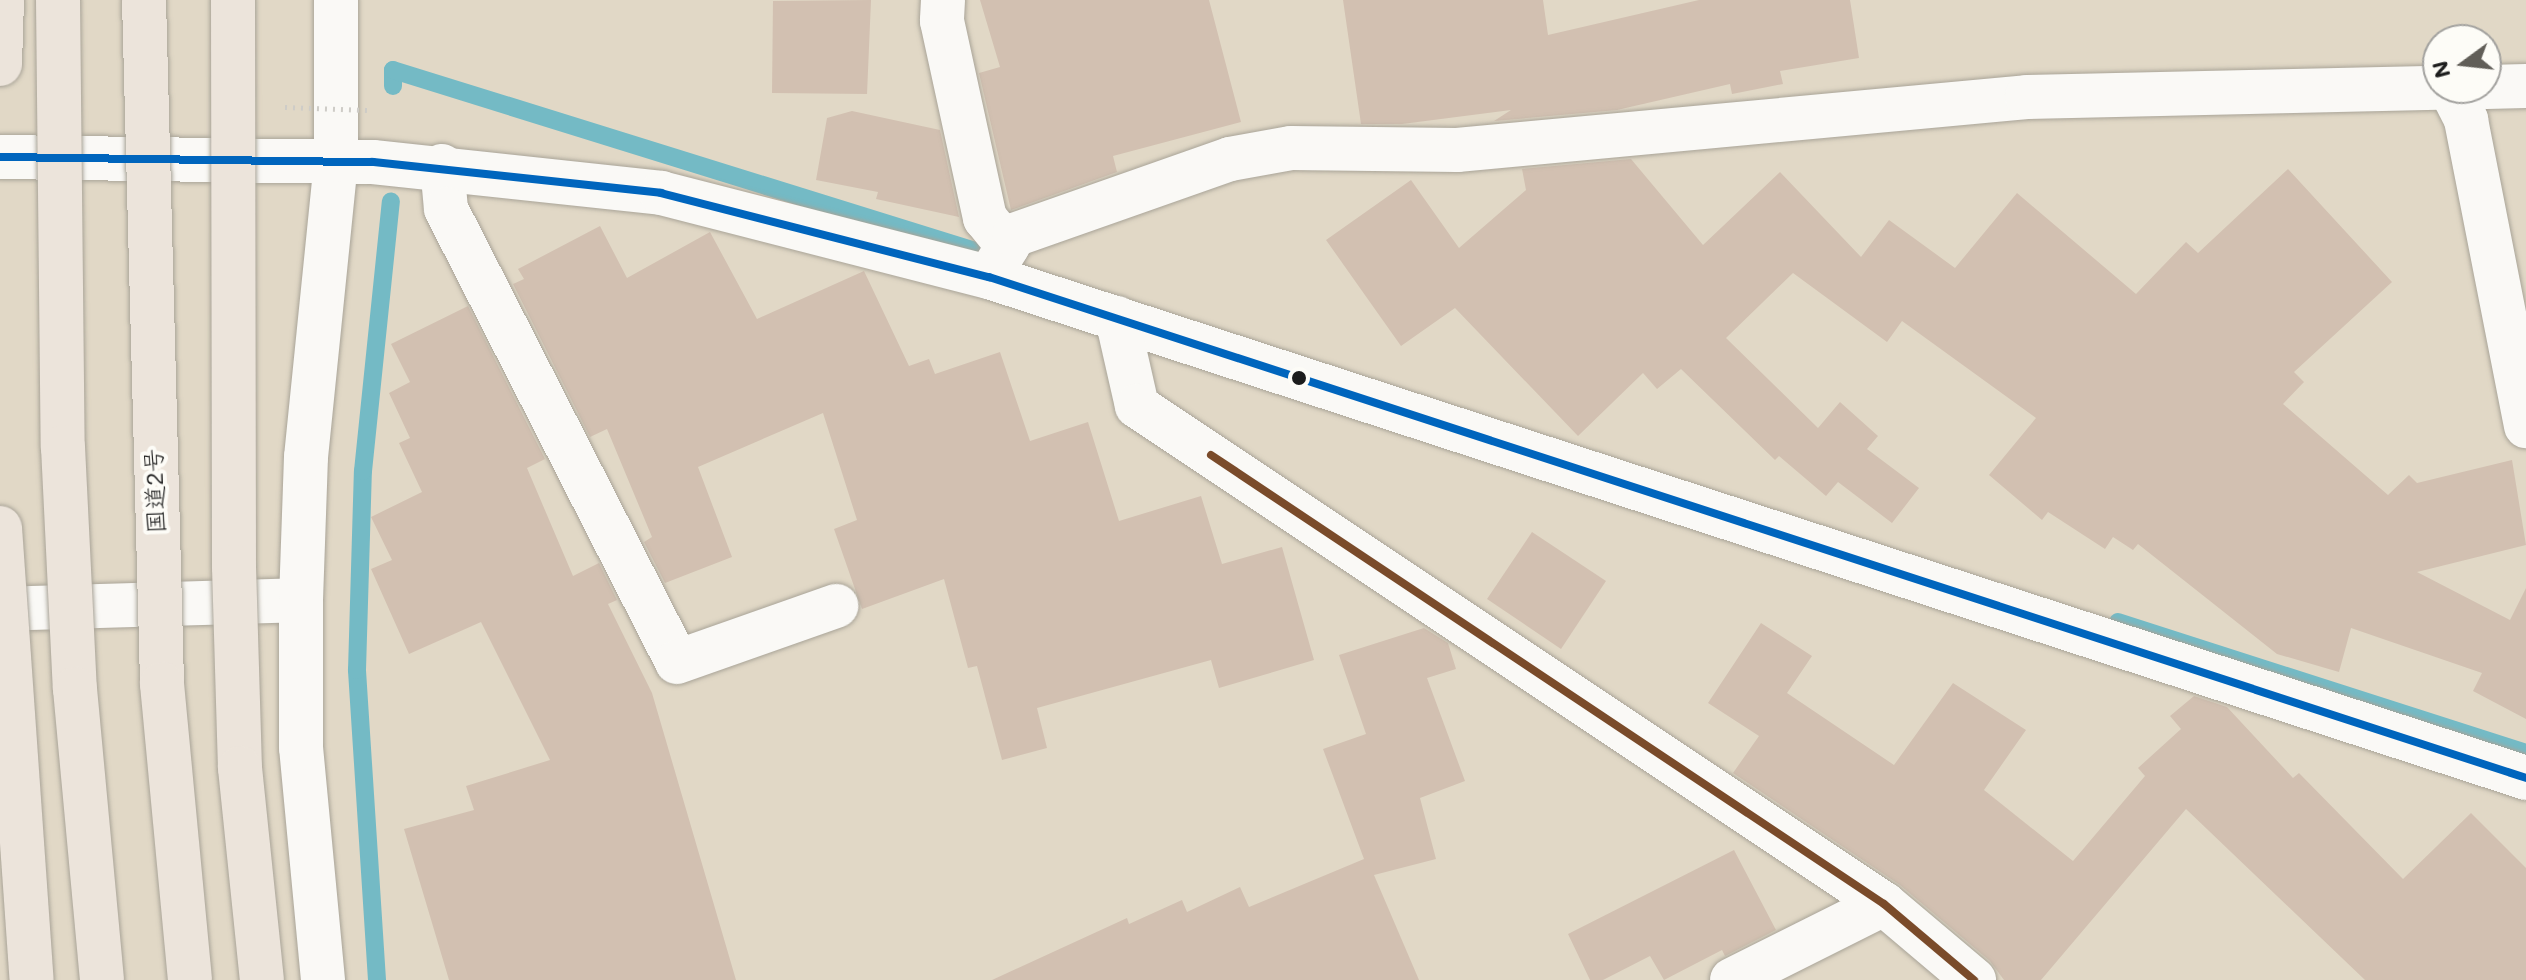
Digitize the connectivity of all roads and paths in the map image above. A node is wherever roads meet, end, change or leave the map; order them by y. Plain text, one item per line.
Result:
1 (2, 0) edge
2 (58, 0) edge
3 (144, 0) edge
4 (233, 0) edge
5 (336, 0) edge
6 (943, 0) edge
7 (0, 64) edge
8 (2526, 86) edge
9 (2502, 87) edge
10 (2422, 88) edge
11 (2458, 104) edge
12 (0, 157) edge
13 (336, 160) junction
14 (442, 166) junction
15 (999, 262) junction
16 (1117, 318) junction
17 (2526, 426) edge
18 (0, 528) edge
19 (301, 600) junction
20 (836, 606) dead end
21 (0, 609) edge
22 (2526, 778) edge
23 (1884, 904) junction
24 (32, 980) edge
25 (102, 980) edge
26 (190, 980) edge
27 (262, 980) edge
28 (323, 980) edge
29 (1732, 980) edge
30 (1974, 980) edge

1 - 7 highway
2 - 25 highway, bridge
3 - 26 highway, 国道2号, bridge
4 - 27 highway, bridge
5 - 13 street
6 - 15 street
8 - 9 street
10 - 15 street
11 - 17 street
12 - 13 street
13 - 14 street
13 - 19 street
14 - 15 street
14 - 20 street
15 - 16 street
16 - 22 street
16 - 23 street
18 - 24 highway, bridge
19 - 21 street
19 - 28 street
23 - 29 street
23 - 30 street

